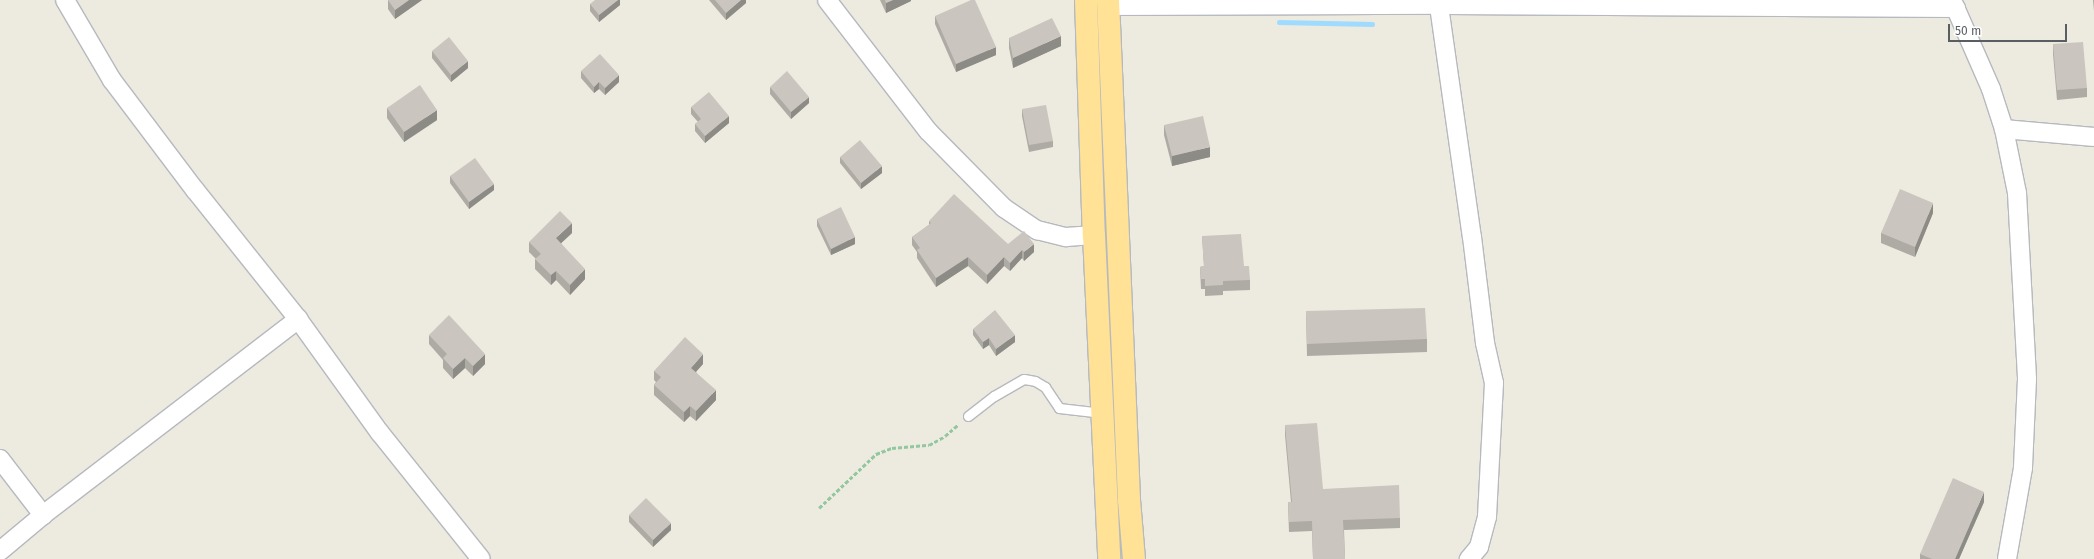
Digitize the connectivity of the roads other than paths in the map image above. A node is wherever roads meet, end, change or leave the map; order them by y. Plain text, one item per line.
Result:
1 (65, 0) edge
2 (827, 0) edge
3 (1086, 0) edge
4 (1108, 3) edge
5 (1444, 4) edge
6 (1954, 4) edge
7 (2004, 129) junction
8 (2090, 132) edge
9 (1094, 235) junction
10 (298, 319) junction
11 (1114, 414) junction
12 (968, 416) road end
13 (0, 459) edge
14 (43, 515) junction
15 (0, 551) edge
16 (481, 559) edge
17 (1109, 559) edge
18 (1134, 559) edge
19 (1468, 559) edge
20 (2007, 559) edge

1 - 10 street
2 - 9 street
3 - 9 highway
4 - 5 street
4 - 11 highway
5 - 6 street
5 - 19 street
6 - 7 street
7 - 8 street
7 - 20 street
9 - 11 highway
10 - 14 street
10 - 16 street
11 - 12 lane
11 - 17 highway
11 - 18 highway
13 - 14 street
14 - 15 street

